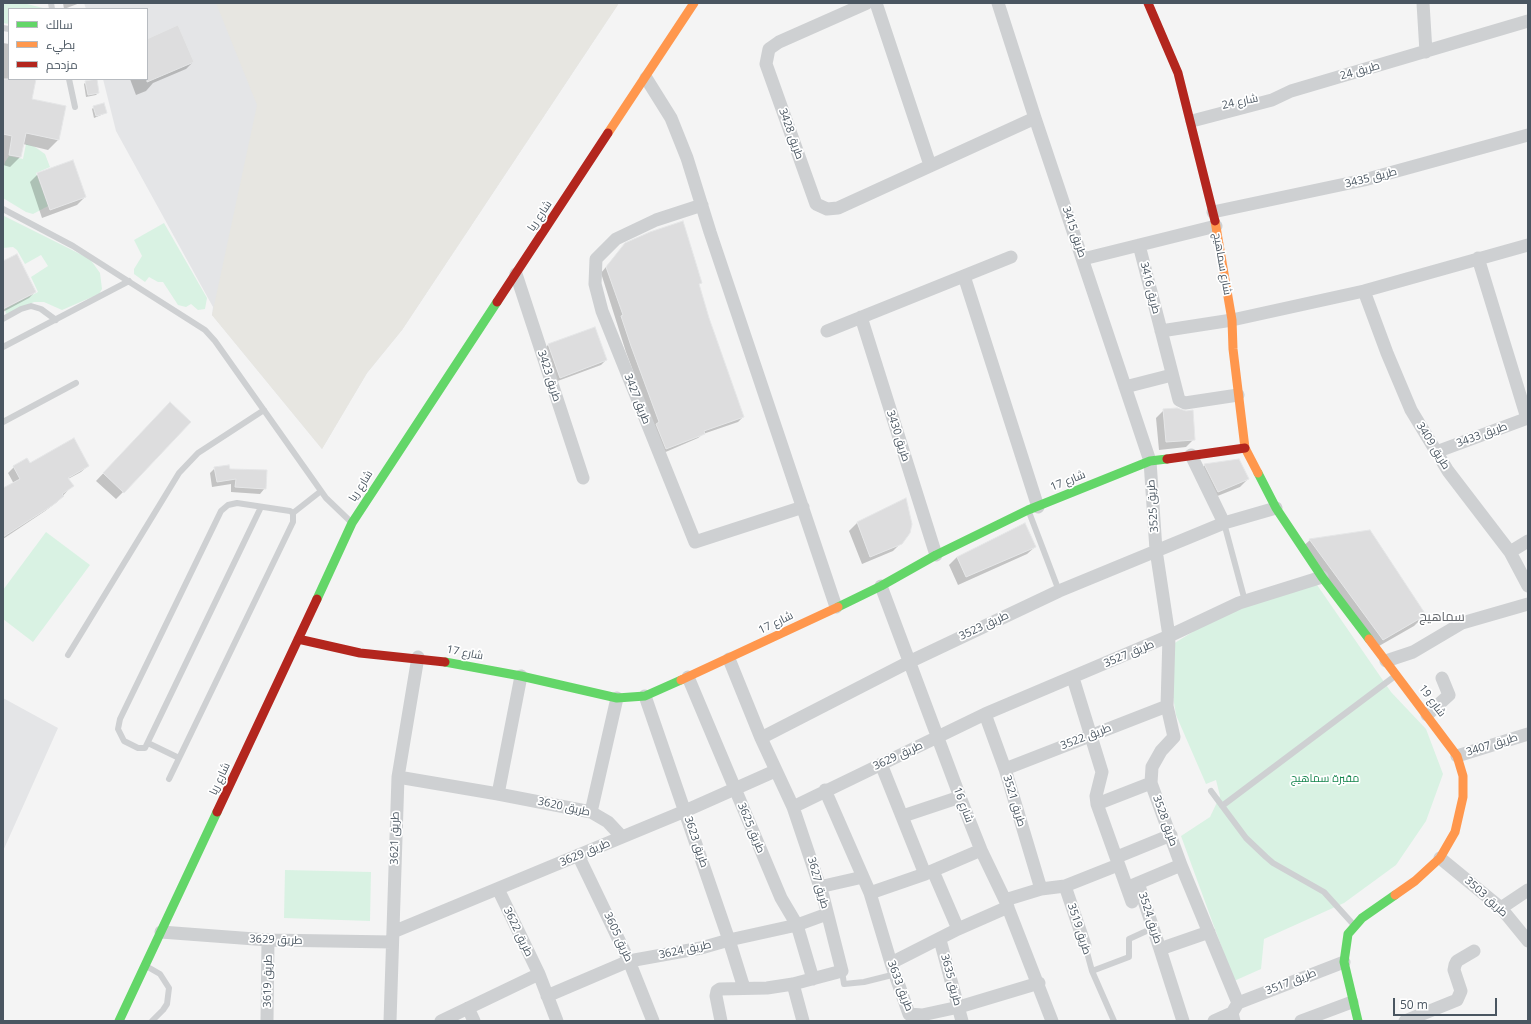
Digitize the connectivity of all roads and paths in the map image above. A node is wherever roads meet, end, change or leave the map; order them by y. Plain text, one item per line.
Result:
1 (694, 3) edge
2 (867, 3) edge
3 (876, 3) edge
4 (998, 3) edge
5 (1143, 3) edge
6 (1148, 3) edge
7 (1423, 3) edge
8 (1528, 21) edge
9 (1426, 52) junction
10 (646, 78) junction
11 (68, 80) edge
12 (1181, 84) junction
13 (1291, 91) joint
14 (75, 107) dead end
15 (1190, 117) junction
16 (1035, 118) junction
17 (1528, 135) edge
18 (930, 165) junction
19 (702, 205) junction
20 (3, 209) edge
21 (1213, 212) junction
22 (1216, 226) junction
23 (1139, 245) junction
24 (1528, 245) edge
25 (1011, 257) dead end
26 (1478, 258) junction
27 (1083, 259) junction
28 (516, 274) junction
29 (964, 276) junction
30 (129, 281) junction
31 (1364, 291) junction
32 (861, 317) junction
33 (3, 319) edge
34 (56, 320) junction
35 (1232, 320) junction
36 (827, 331) dead end
37 (1161, 331) junction
38 (3, 347) edge
39 (1172, 375) junction
40 (76, 383) dead end
41 (1125, 386) junction
42 (1238, 395) junction
43 (264, 410) junction
44 (1527, 418) edge
45 (3, 422) edge
46 (1245, 448) junction
47 (1436, 452) junction
48 (1191, 455) junction
49 (1150, 461) junction
50 (583, 478) dead end
51 (321, 491) junction
52 (261, 507) junction
53 (803, 507) junction
54 (1033, 508) junction
55 (1276, 508) junction
56 (293, 513) junction
57 (352, 523) junction
58 (1224, 524) junction
59 (1528, 541) edge
60 (1156, 550) junction
61 (1510, 552) junction
62 (936, 554) junction
63 (1322, 577) junction
64 (881, 586) junction
65 (1528, 586) edge
66 (1059, 591) junction
67 (1245, 601) junction
68 (1528, 604) edge
69 (836, 607) junction
70 (1169, 636) junction
71 (298, 639) junction
72 (68, 655) dead end
73 (418, 657) junction
74 (729, 659) junction
75 (1386, 661) junction
76 (909, 662) junction
77 (1397, 675) junction
78 (521, 676) junction
79 (688, 678) junction
80 (1073, 678) junction
81 (1442, 678) dead end
82 (645, 696) junction
83 (617, 698) junction
84 (1167, 706) junction
85 (985, 714) junction
86 (1427, 715) junction
87 (1528, 734) edge
88 (1090, 736) junction
89 (938, 737) junction
90 (761, 738) junction
91 (148, 743) junction
92 (1456, 756) junction
93 (179, 758) junction
94 (881, 764) junction
95 (1005, 769) junction
96 (775, 771) junction
97 (398, 777) junction
98 (169, 779) dead end
99 (1151, 782) junction
100 (734, 789) junction
101 (825, 790) junction
102 (1211, 791) dead end
103 (498, 794) junction
104 (960, 797) junction
105 (1097, 804) junction
106 (1222, 806) junction
107 (793, 807) junction
108 (685, 811) junction
109 (591, 812) junction
110 (903, 816) junction
111 (1171, 835) junction
112 (622, 837) junction
113 (981, 850) junction
114 (578, 855) junction
115 (1440, 858) junction
116 (1118, 861) junction
117 (1181, 864) junction
118 (929, 873) junction
119 (863, 877) junction
120 (1132, 885) junction
121 (1065, 886) junction
122 (819, 887) junction
123 (1041, 889) junction
124 (498, 890) junction
125 (1528, 890) edge
126 (870, 893) junction
127 (1132, 902) dead end
128 (1007, 904) junction
129 (1501, 908) junction
130 (827, 914) junction
131 (797, 925) junction
132 (1354, 926) junction
133 (1153, 928) junction
134 (958, 929) junction
135 (161, 932) junction
136 (1209, 932) junction
137 (393, 937) junction
138 (268, 940) junction
139 (729, 940) junction
140 (940, 940) junction
141 (1528, 941) edge
142 (1085, 945) joint
143 (1160, 949) junction
144 (1474, 951) dead end
145 (630, 961) junction
146 (1344, 962) junction
147 (145, 965) junction
148 (893, 969) junction
149 (842, 971) junction
150 (1092, 971) junction
151 (538, 974) junction
152 (813, 979) junction
153 (1038, 983) junction
154 (793, 984) junction
155 (744, 988) junction
156 (547, 996) junction
157 (1352, 1002) junction
158 (959, 1007) junction
159 (468, 1008) junction
160 (1235, 1012) edge
161 (923, 1018) edge
162 (119, 1021) edge
163 (152, 1021) edge
164 (267, 1021) edge
165 (390, 1021) edge
166 (441, 1021) edge
167 (474, 1021) edge
168 (557, 1021) edge
169 (653, 1021) edge
170 (722, 1021) edge
171 (803, 1021) edge
172 (962, 1021) edge
173 (1052, 1021) edge
174 (1114, 1021) edge
175 (1183, 1021) edge
176 (1214, 1021) edge
177 (1301, 1021) edge
178 (1358, 1021) edge
179 (1405, 1021) edge

1 - 10 street, شارع ريا
2 - 18 street, طريق 3428
3 - 18 street
4 - 16 street, طريق 3415
5 - 12 street, شارع سماهيج
6 - 12 street, شارع سماهيج
7 - 9 street
8 - 9 street, طريق 24
9 - 13 street, طريق 24
10 - 19 street
10 - 28 street, شارع ريا
11 - 14 lane
12 - 15 street, شارع سماهيج
13 - 15 street, شارع 24
15 - 21 street, شارع سماهيج
16 - 18 street, طريق 3428
16 - 27 street, طريق 3415
17 - 21 street, طريق 3435
19 - 53 street
19 - 53 street, طريق 3427
20 - 30 lane
21 - 22 street, شارع سماهيج
22 - 23 street
22 - 35 street, شارع سماهيج
23 - 27 street
23 - 37 street, طريق 3416
24 - 26 street
25 - 29 street
26 - 31 street
26 - 44 street
27 - 41 street, طريق 3415
28 - 50 street, طريق 3423
28 - 57 street, شارع ريا
29 - 32 street
29 - 54 street
30 - 34 lane
30 - 43 lane
31 - 35 street
31 - 47 street, طريق 3409
32 - 36 street
32 - 62 street, طريق 3430
33 - 34 lane
34 - 38 lane
35 - 37 street
35 - 42 street, شارع سماهيج
37 - 39 street, طريق 3416
39 - 41 street
39 - 42 street, طريق 3416
40 - 45 lane
41 - 49 street, طريق 3415
42 - 46 street, شارع سماهيج
43 - 51 lane
43 - 72 lane
44 - 47 street, طريق 3433
46 - 48 street, شارع 17
46 - 55 street, شارع 19
47 - 61 street, طريق 3409
48 - 49 street, شارع 17
48 - 58 street
49 - 54 street, شارع 17
49 - 60 street, طريق 3525
51 - 56 lane
51 - 57 lane
52 - 56 lane
52 - 91 lane
52 - 91 lane
53 - 69 street
54 - 62 street, شارع 17
54 - 66 lane
55 - 58 street, طريق 3525
55 - 63 street, شارع 19
56 - 93 lane
57 - 71 street, شارع ريا
58 - 60 street, طريق 3525
58 - 67 lane
59 - 61 street
60 - 66 street, طريق 3523
60 - 70 street, طريق 3525
61 - 65 street, طريق 3409
62 - 64 street, شارع 17
63 - 67 street, طريق 3527
63 - 75 street, شارع 19
64 - 69 street, شارع 17
64 - 76 street, شارع 16
66 - 76 street, طريق 3523
67 - 70 street, طريق 3527
68 - 75 street
69 - 74 street, شارع 17
70 - 80 street, طريق 3527
70 - 84 street, طريق 3528
71 - 73 street, شارع 17
71 - 135 street, شارع ريا
73 - 78 street, شارع 17
73 - 97 street, طريق 3621
74 - 79 street, شارع 17
74 - 90 street, طريق 3627
75 - 77 street, شارع 19
76 - 89 street, شارع 16
76 - 90 street
77 - 86 street, شارع 19
77 - 106 lane
78 - 83 street, شارع 17
78 - 103 street
79 - 82 street, شارع 17
79 - 100 street, طريق 3625
80 - 85 street, طريق 3527
80 - 88 street, طريق 3524
81 - 86 street
82 - 83 street, شارع 17
82 - 108 street, طريق 3623
83 - 109 street
84 - 88 street, طريق 3522
84 - 99 street, طريق 3528
85 - 89 street, طريق 3527
85 - 95 street, طريق 3521
86 - 92 street, شارع 19
87 - 92 street, طريق 3407
88 - 95 street, طريق 3522
88 - 105 street, طريق 3524
89 - 94 street, طريق 3629
89 - 104 street, شارع 16
90 - 96 street, طريق 3627
91 - 93 lane
92 - 115 street, شارع 19
93 - 98 lane
94 - 101 street, طريق 3629
94 - 110 street
95 - 123 street, طريق 3521
96 - 100 street, طريق 3629
96 - 107 street, طريق 3627
97 - 103 street, طريق 3620
97 - 137 street, طريق 3621
99 - 105 street
99 - 111 street, طريق 3528
100 - 108 street, طريق 3629
100 - 131 street, طريق 3625
101 - 107 street, طريق 3629
101 - 119 street, طريق 3633
102 - 106 lane
103 - 109 street, طريق 3620
104 - 110 street
104 - 113 street, شارع 16
105 - 116 street, طريق 3524
106 - 132 lane
107 - 122 street, طريق 3627
108 - 112 street, طريق 3629
108 - 139 street, طريق 3623
109 - 112 street, طريق 3620
110 - 118 street
111 - 116 street
111 - 117 street, طريق 3528
112 - 114 street, طريق 3629
113 - 118 street
113 - 128 street, شارع 16
114 - 124 street, طريق 3629
114 - 145 street, طريق 3605
115 - 129 street, طريق 3503
115 - 132 street, شارع 19
116 - 120 street, طريق 3524
116 - 121 street
117 - 120 street, طريق 3524
117 - 136 street, طريق 3528
118 - 126 street
118 - 134 street
119 - 122 street
119 - 126 street, طريق 3633
120 - 127 street, طريق 3524
120 - 133 street, طريق 3524
121 - 123 street
121 - 142 street, طريق 3519
122 - 130 street, طريق 3627
123 - 128 street
124 - 137 street, طريق 3629
124 - 151 street, طريق 3622
125 - 129 street
126 - 148 street, طريق 3633
128 - 134 street
128 - 153 street, شارع 16
129 - 141 street, طريق 3503
130 - 131 street, طريق 3624
130 - 149 street, طريق 3627
131 - 139 street, طريق 3624
131 - 152 street, طريق 3625
132 - 146 street
133 - 143 street, طريق 3524
133 - 150 lane
134 - 140 street
135 - 138 street, طريق 3629
135 - 147 street, شارع ريا
136 - 143 street, طريق 3524
136 - 160 street, طريق 3528
137 - 138 street, طريق 3629
137 - 165 street, طريق 3621
138 - 164 street, طريق 3619
139 - 145 street, طريق 3624
139 - 155 street, طريق 3623
140 - 148 street
140 - 158 street, طريق 3635
142 - 150 lane, طريق 3519
143 - 175 street
144 - 179 street
145 - 156 street, طريق 3624
145 - 169 street, طريق 3605
146 - 157 street
146 - 160 street, طريق 3517
147 - 162 street, شارع ريا
147 - 163 lane
148 - 149 lane, طريق 3627
148 - 161 street, طريق 3633
149 - 152 street
150 - 174 lane, طريق 3519
151 - 156 street, طريق 3622
151 - 159 street
152 - 154 street
153 - 158 street, طريق 3633
153 - 173 street, شارع 16
154 - 155 street
154 - 171 street
155 - 170 street
156 - 168 street, طريق 3622
157 - 177 street
157 - 178 street
158 - 161 street, طريق 3633
158 - 172 street, طريق 3635
159 - 166 street
159 - 167 street
160 - 176 street, طريق 3517

